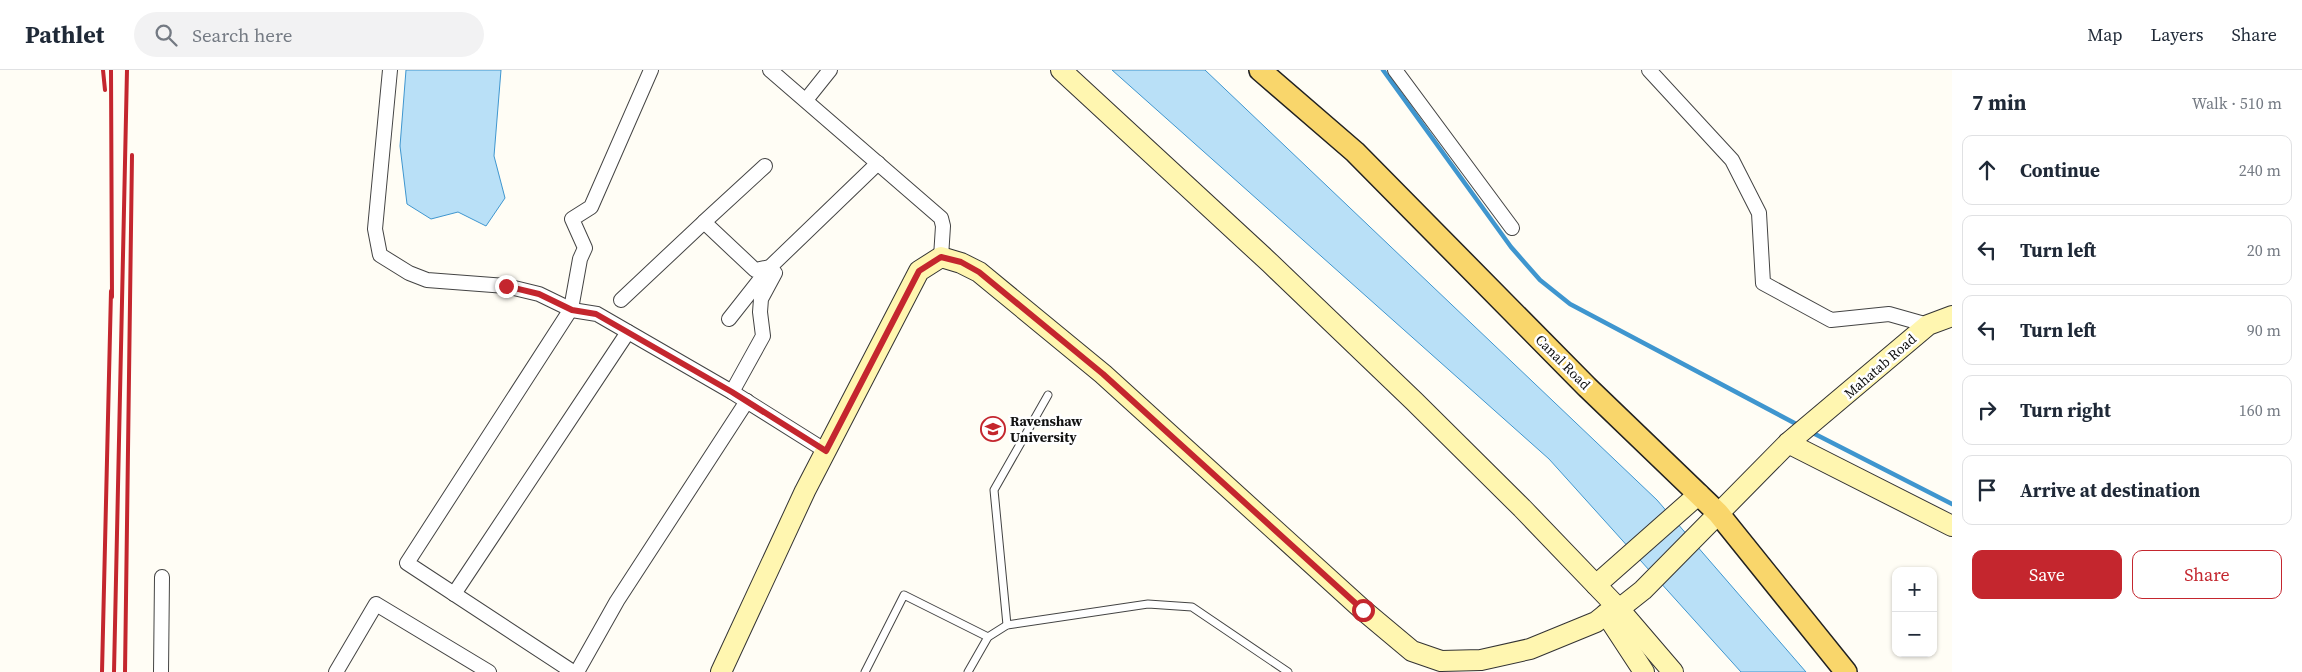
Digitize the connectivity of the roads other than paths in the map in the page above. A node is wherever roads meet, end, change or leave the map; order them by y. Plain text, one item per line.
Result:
1 (390, 70) edge
2 (651, 70) edge
3 (770, 70) edge
4 (830, 70) edge
5 (1061, 70) edge
6 (1260, 70) edge
7 (1395, 70) edge
8 (1649, 70) edge
9 (806, 100) junction
10 (878, 163) junction
11 (765, 166) dead end
12 (704, 222) junction
13 (1512, 228) dead end
14 (941, 257) junction
15 (770, 267) junction
16 (621, 300) dead end
17 (571, 309) junction
18 (1952, 316) edge
19 (729, 319) dead end
20 (1928, 325) junction
21 (628, 332) junction
22 (732, 392) junction
23 (1048, 395) dead end
24 (747, 401) junction
25 (1792, 440) junction
26 (826, 451) junction
27 (1699, 494) junction
28 (1714, 517) junction
29 (1952, 526) edge
30 (162, 577) dead end
31 (1596, 585) junction
32 (454, 594) junction
33 (1607, 615) junction
34 (1007, 626) junction
35 (988, 637) junction
36 (160, 672) edge
37 (336, 672) edge
38 (489, 672) edge
39 (573, 672) edge
40 (577, 672) edge
41 (721, 672) edge
42 (865, 672) edge
43 (968, 672) edge
44 (1288, 672) edge
45 (1628, 672) edge
46 (1644, 672) edge
47 (1673, 672) edge
48 (1846, 672) edge

1 - 17 street
2 - 17 street
3 - 9 street
4 - 9 street
5 - 31 main road
6 - 27 main road, Canal Road
7 - 13 street
8 - 20 street
9 - 10 street
10 - 14 street
10 - 15 street
11 - 12 street
12 - 15 street
12 - 16 street
14 - 26 main road
14 - 33 main road, Mahatab Road
15 - 19 street
15 - 22 street
17 - 21 street
17 - 32 street
18 - 20 main road, Mahatab Road
20 - 25 main road, Mahatab Road
21 - 22 street
21 - 32 street
22 - 24 street
23 - 34 lane
24 - 26 street
24 - 40 street
25 - 28 main road, Mahatab Road
25 - 29 main road
26 - 41 main road
27 - 28 main road, Canal Road
27 - 31 main road
28 - 33 main road, Mahatab Road
28 - 48 main road, Canal Road
30 - 36 street
31 - 33 main road
32 - 39 street
33 - 45 main road
33 - 46 main road
33 - 47 main road
34 - 35 lane
34 - 44 lane
35 - 42 lane
35 - 43 lane
37 - 38 street

